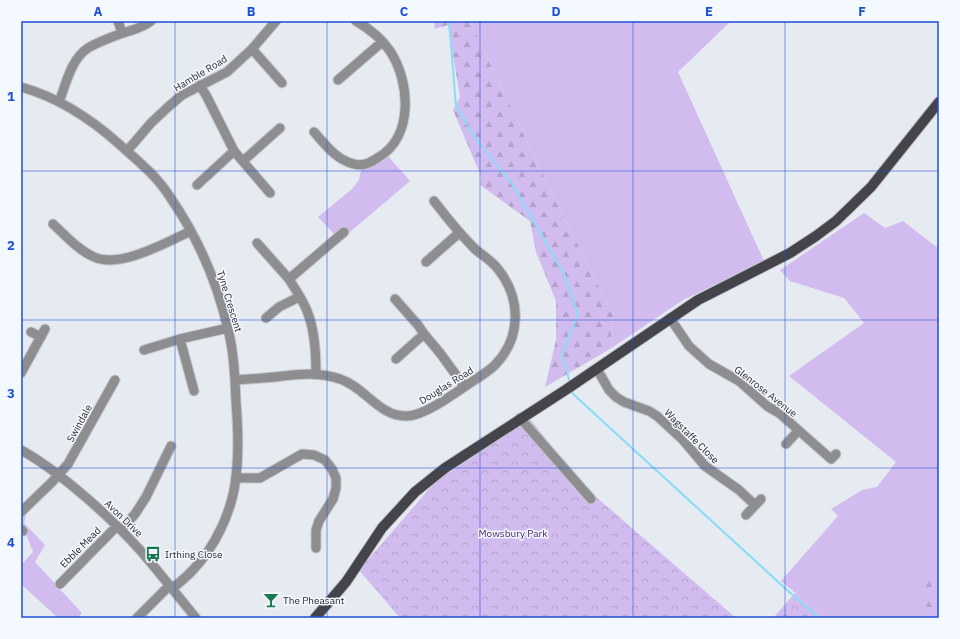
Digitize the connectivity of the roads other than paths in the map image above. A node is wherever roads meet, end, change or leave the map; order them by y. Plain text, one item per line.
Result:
1 (118, 21) edge
2 (151, 21) edge
3 (276, 21) edge
4 (358, 22) edge
5 (122, 33) junction
6 (382, 42) junction
7 (252, 49) junction
8 (338, 80) dead end
9 (282, 83) dead end
10 (200, 85) junction
11 (21, 86) edge
12 (59, 102) junction
13 (939, 102) edge
14 (280, 128) dead end
15 (314, 132) dead end
16 (128, 151) junction
17 (234, 151) junction
18 (243, 161) junction
19 (197, 185) dead end
20 (270, 193) dead end
21 (434, 201) dead end
22 (53, 224) dead end
23 (191, 231) junction
24 (344, 232) dead end
25 (459, 233) junction
26 (257, 243) dead end
27 (426, 262) dead end
28 (289, 279) junction
29 (299, 297) junction
30 (395, 299) dead end
31 (266, 318) dead end
32 (670, 318) junction
33 (228, 328) junction
34 (31, 332) dead end
35 (424, 334) junction
36 (180, 339) junction
37 (144, 350) dead end
38 (396, 359) dead end
39 (596, 369) junction
40 (21, 373) edge
41 (316, 373) junction
42 (115, 380) dead end
43 (235, 380) junction
44 (464, 386) junction
45 (194, 391) dead end
46 (520, 418) junction
47 (798, 431) junction
48 (786, 444) dead end
49 (171, 446) dead end
50 (21, 450) edge
51 (836, 454) dead end
52 (59, 475) junction
53 (236, 478) junction
54 (591, 499) dead end
55 (21, 512) edge
56 (746, 515) dead end
57 (119, 528) junction
58 (316, 548) dead end
59 (60, 584) dead end
60 (171, 587) junction
61 (137, 618) edge
62 (196, 618) edge
63 (315, 618) edge

1 - 5 street
2 - 5 street
3 - 7 street, Hamble Road
4 - 6 street
5 - 12 street
6 - 8 street
6 - 15 street
7 - 9 street
7 - 10 street, Hamble Road
10 - 16 street, Hamble Road
10 - 17 street
11 - 12 street, Tyne Crescent
12 - 16 street, Tyne Crescent
13 - 32 main road
14 - 18 street
16 - 23 street, Tyne Crescent
17 - 18 street
17 - 19 street
18 - 20 street
21 - 25 street, Douglas Road
22 - 23 street
23 - 33 street, Tyne Crescent
24 - 28 street
25 - 27 street
25 - 44 street, Douglas Road
26 - 28 street
28 - 29 street
29 - 31 street
29 - 41 street
30 - 35 street
32 - 39 main road
32 - 47 street, Glenrose Avenue
33 - 36 street
33 - 43 street, Tyne Crescent
34 - 40 street
35 - 38 street
35 - 44 street
36 - 37 street
36 - 45 street
39 - 46 main road
39 - 56 street, Wagstaffe Close
41 - 43 street, Douglas Road
41 - 44 street, Douglas Road
42 - 52 street, Swindale
43 - 53 street, Tyne Crescent
46 - 54 street
46 - 63 main road
47 - 48 street, Glenrose Avenue
47 - 51 street, Glenrose Avenue
49 - 57 street
50 - 52 street, Avon Drive
52 - 55 street, Swindale
52 - 57 street, Avon Drive
53 - 58 street
53 - 60 street, Tyne Crescent
57 - 59 street, Ebble Mead
57 - 60 street, Avon Drive
60 - 61 street, Tyne Crescent
60 - 62 street, Avon Drive

